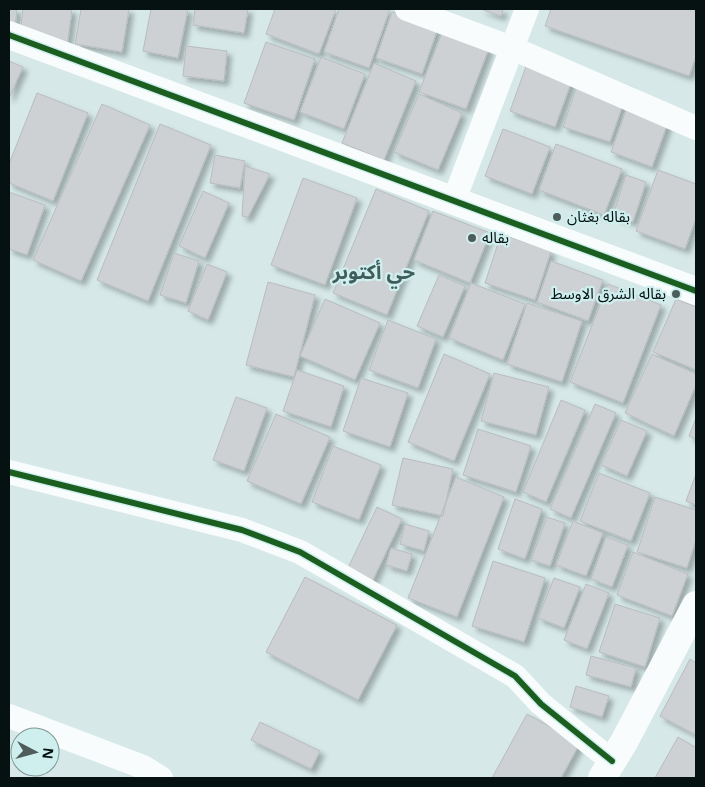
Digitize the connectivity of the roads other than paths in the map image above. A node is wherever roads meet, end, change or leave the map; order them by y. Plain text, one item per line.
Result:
1 (407, 9) edge
2 (527, 9) edge
3 (9, 34) edge
4 (512, 48) junction
5 (696, 128) edge
6 (454, 200) junction
7 (696, 291) edge
8 (9, 472) edge
9 (696, 605) edge
10 (9, 716) edge
11 (607, 770) edge
12 (162, 778) edge

1 - 4 street
2 - 4 street
3 - 6 street
4 - 5 street
4 - 6 street
6 - 7 street
8 - 11 street
9 - 11 street
10 - 12 street

